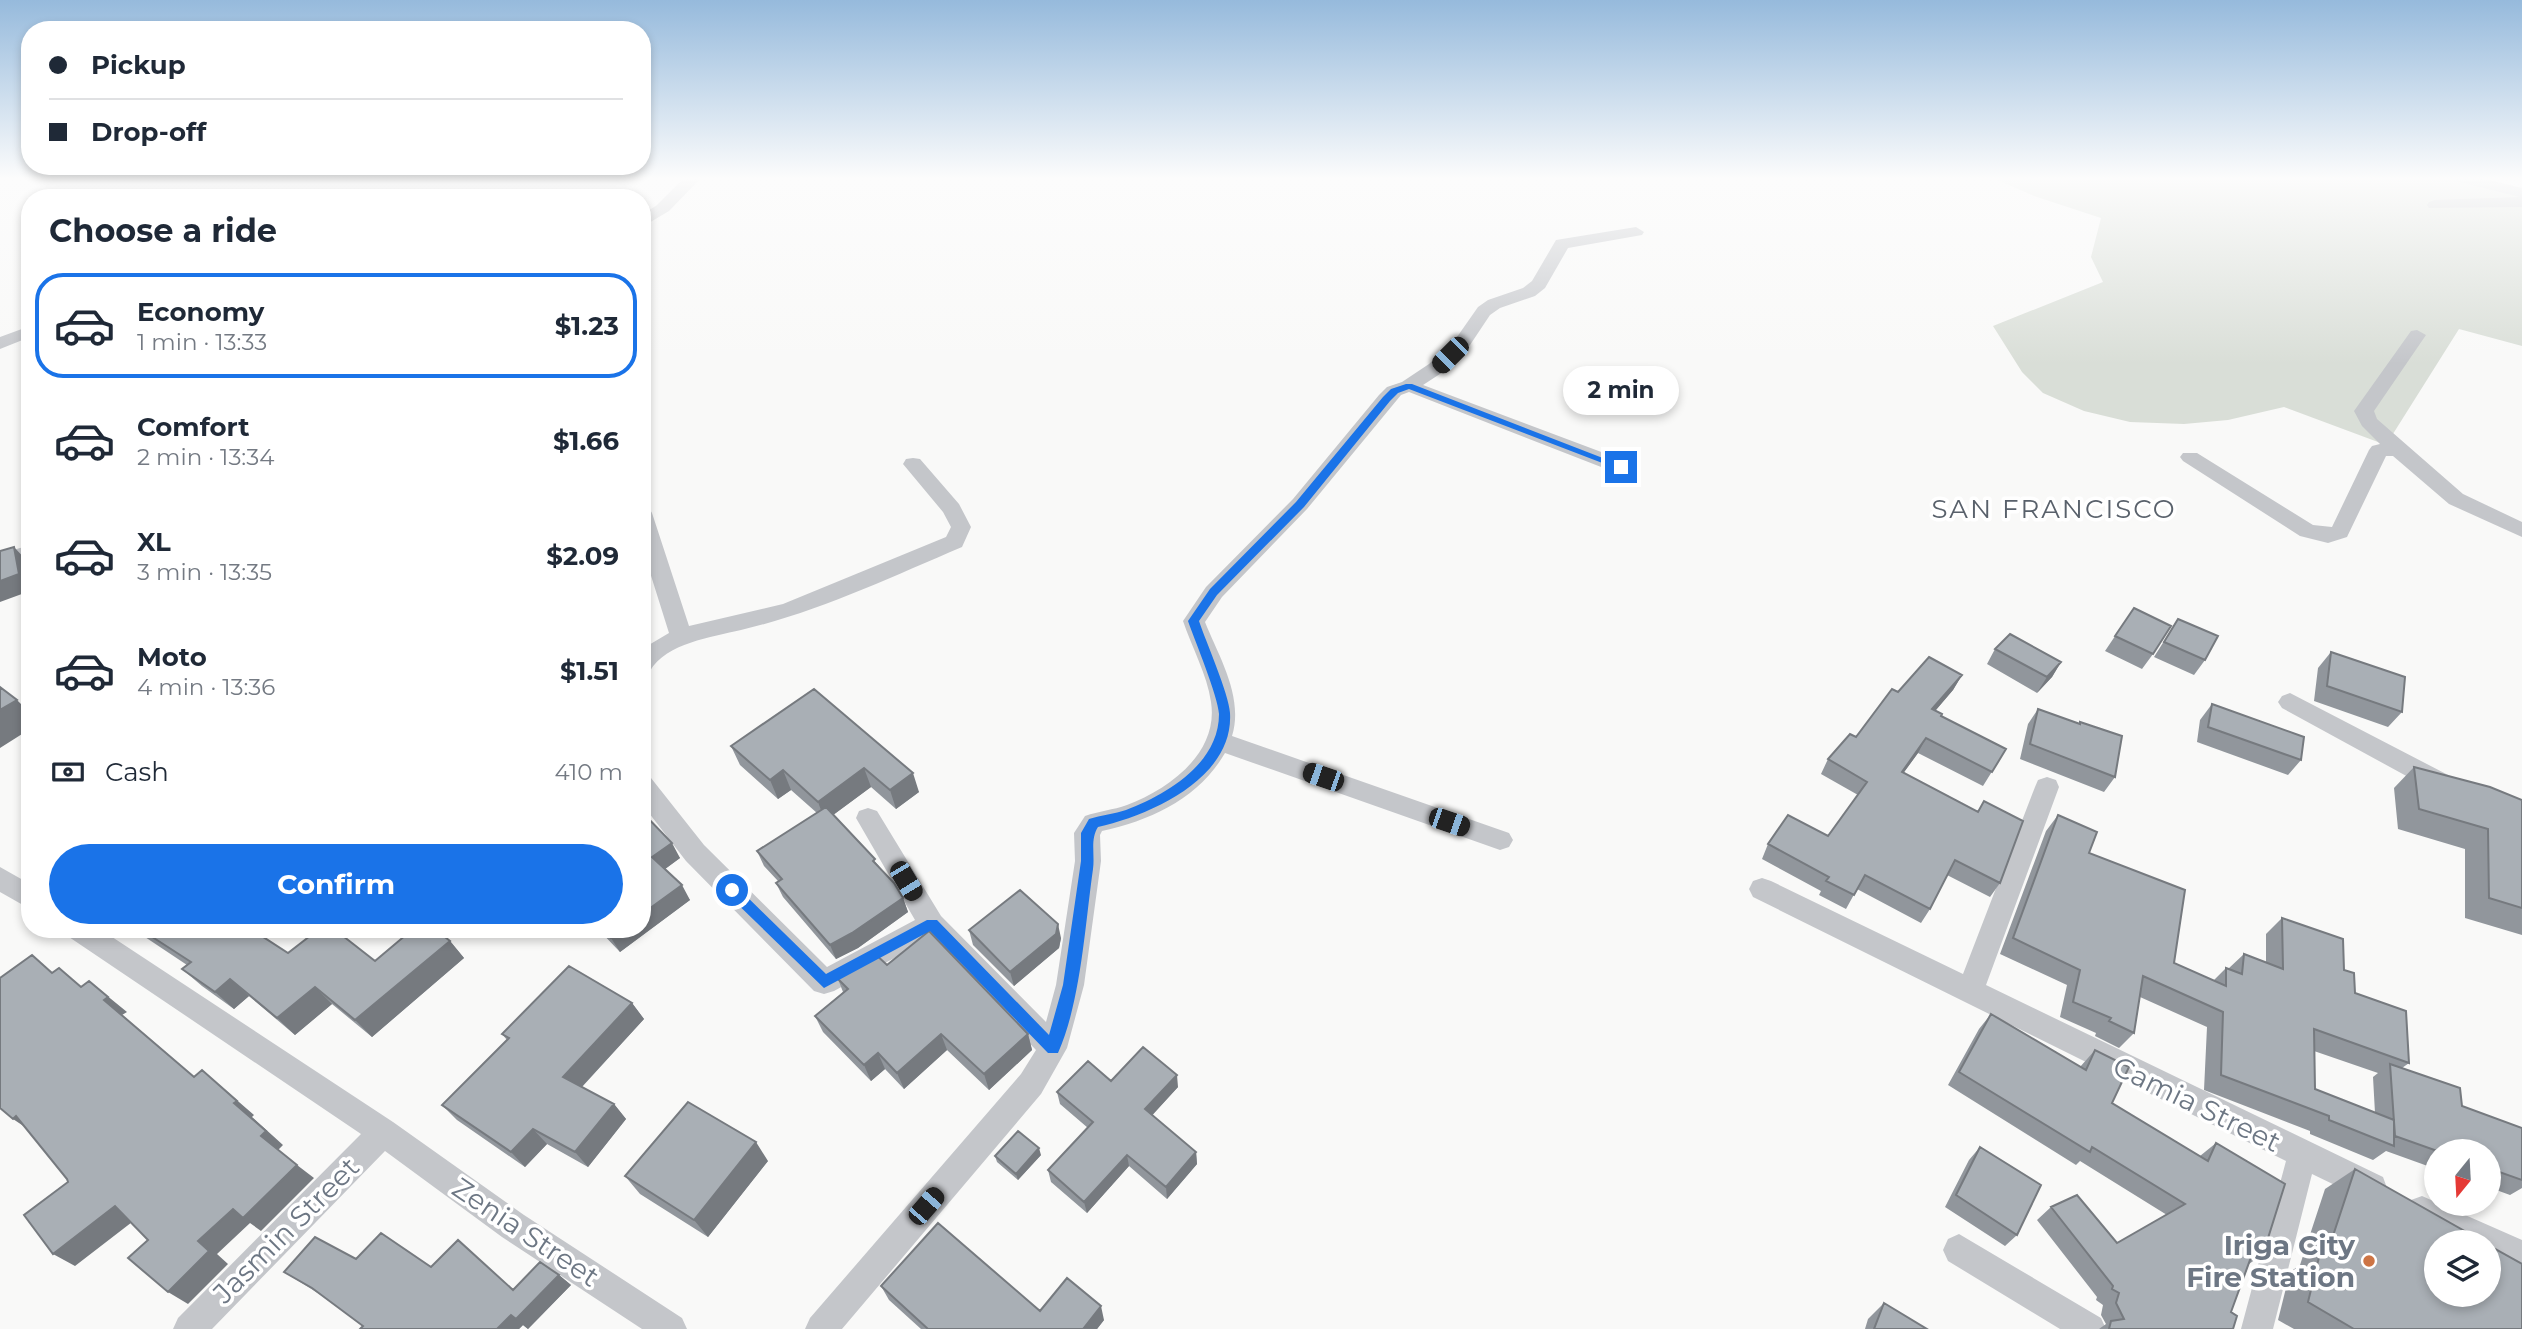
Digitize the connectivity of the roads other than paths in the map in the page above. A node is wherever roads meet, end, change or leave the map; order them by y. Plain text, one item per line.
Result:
1 (1587, 240) edge
2 (21, 335) edge
3 (2417, 335) dead end
4 (0, 344) edge
5 (1409, 386) junction
6 (2397, 449) junction
7 (2190, 457) dead end
8 (914, 464) dead end
9 (1621, 467) dead end
10 (2522, 530) edge
11 (651, 541) edge
12 (21, 555) edge
13 (0, 561) edge
14 (681, 636) junction
15 (651, 655) edge
16 (2290, 702) dead end
17 (1222, 742) junction
18 (2047, 787) dead end
19 (2465, 793) edge
20 (651, 797) edge
21 (868, 818) dead end
22 (1500, 840) dead end
23 (0, 878) edge
24 (1762, 889) dead end
25 (21, 892) edge
26 (932, 924) junction
27 (92, 938) edge
28 (1970, 992) junction
29 (1053, 1048) junction
30 (383, 1132) junction
31 (2302, 1156) junction
32 (1959, 1250) dead end
33 (2522, 1256) edge
34 (189, 1329) edge
35 (671, 1329) edge
36 (821, 1329) edge
37 (2091, 1329) edge
38 (2257, 1329) edge

1 - 5 street
2 - 4 street
3 - 6 street
5 - 9 street
5 - 17 street
6 - 7 street
6 - 10 street
8 - 14 street
11 - 14 street
12 - 13 street
14 - 15 street
16 - 19 street
17 - 22 street
17 - 29 street
18 - 28 street
20 - 26 street
21 - 26 street
23 - 25 street
24 - 28 street, Camia Street
26 - 29 street
27 - 30 street
28 - 31 street, Camia Street
29 - 36 street
30 - 34 street, Jasmin Street
30 - 35 street, Zenia Street
31 - 33 street, Camia Street
31 - 38 street
32 - 37 street

